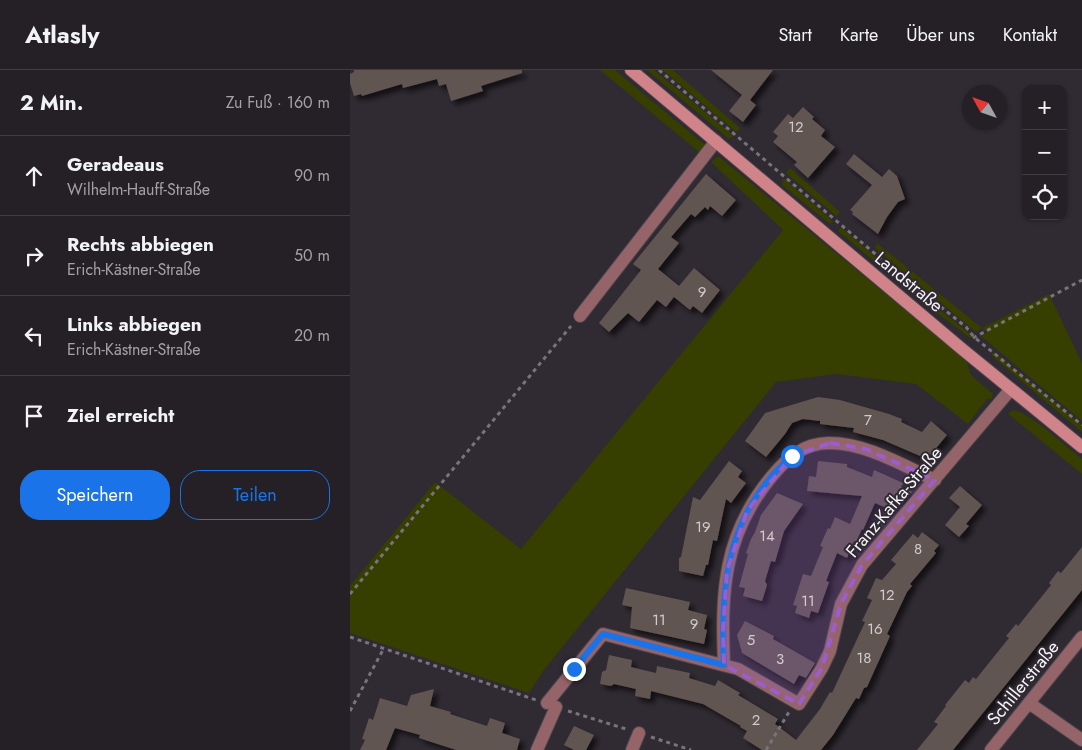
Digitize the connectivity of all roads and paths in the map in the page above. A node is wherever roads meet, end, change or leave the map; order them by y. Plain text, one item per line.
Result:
1 (631, 70) edge
2 (659, 70) edge
3 (716, 141) junction
4 (1082, 280) edge
5 (580, 316) joint
6 (974, 336) junction
7 (962, 349) junction
8 (1011, 389) junction
9 (1082, 426) edge
10 (1082, 447) edge
11 (936, 480) junction
12 (350, 594) edge
13 (350, 637) edge
14 (1082, 637) edge
15 (384, 648) junction
16 (724, 665) junction
17 (1029, 702) junction
18 (799, 704) junction
19 (551, 705) junction
20 (350, 711) edge
21 (639, 733) junction
22 (1082, 740) edge
23 (537, 750) edge
24 (632, 750) edge
25 (691, 750) edge
26 (766, 750) edge
27 (990, 750) edge

1 - 3 street, Landstraße
2 - 6 path
3 - 5 street
3 - 7 street, Landstraße
4 - 6 path
5 - 12 path
6 - 7 path
6 - 9 path
7 - 8 street, Landstraße
8 - 10 street, Landstraße
8 - 11 street, Franz-Kafka-Straße
11 - 16 street
11 - 18 street, Franz-Kafka-Straße
13 - 15 path
14 - 17 street, Schillerstraße
15 - 19 path
15 - 20 path
16 - 18 street
16 - 19 street
17 - 22 street
17 - 27 street, Schillerstraße
18 - 26 path
19 - 21 path
19 - 23 street
21 - 24 street
21 - 25 path

